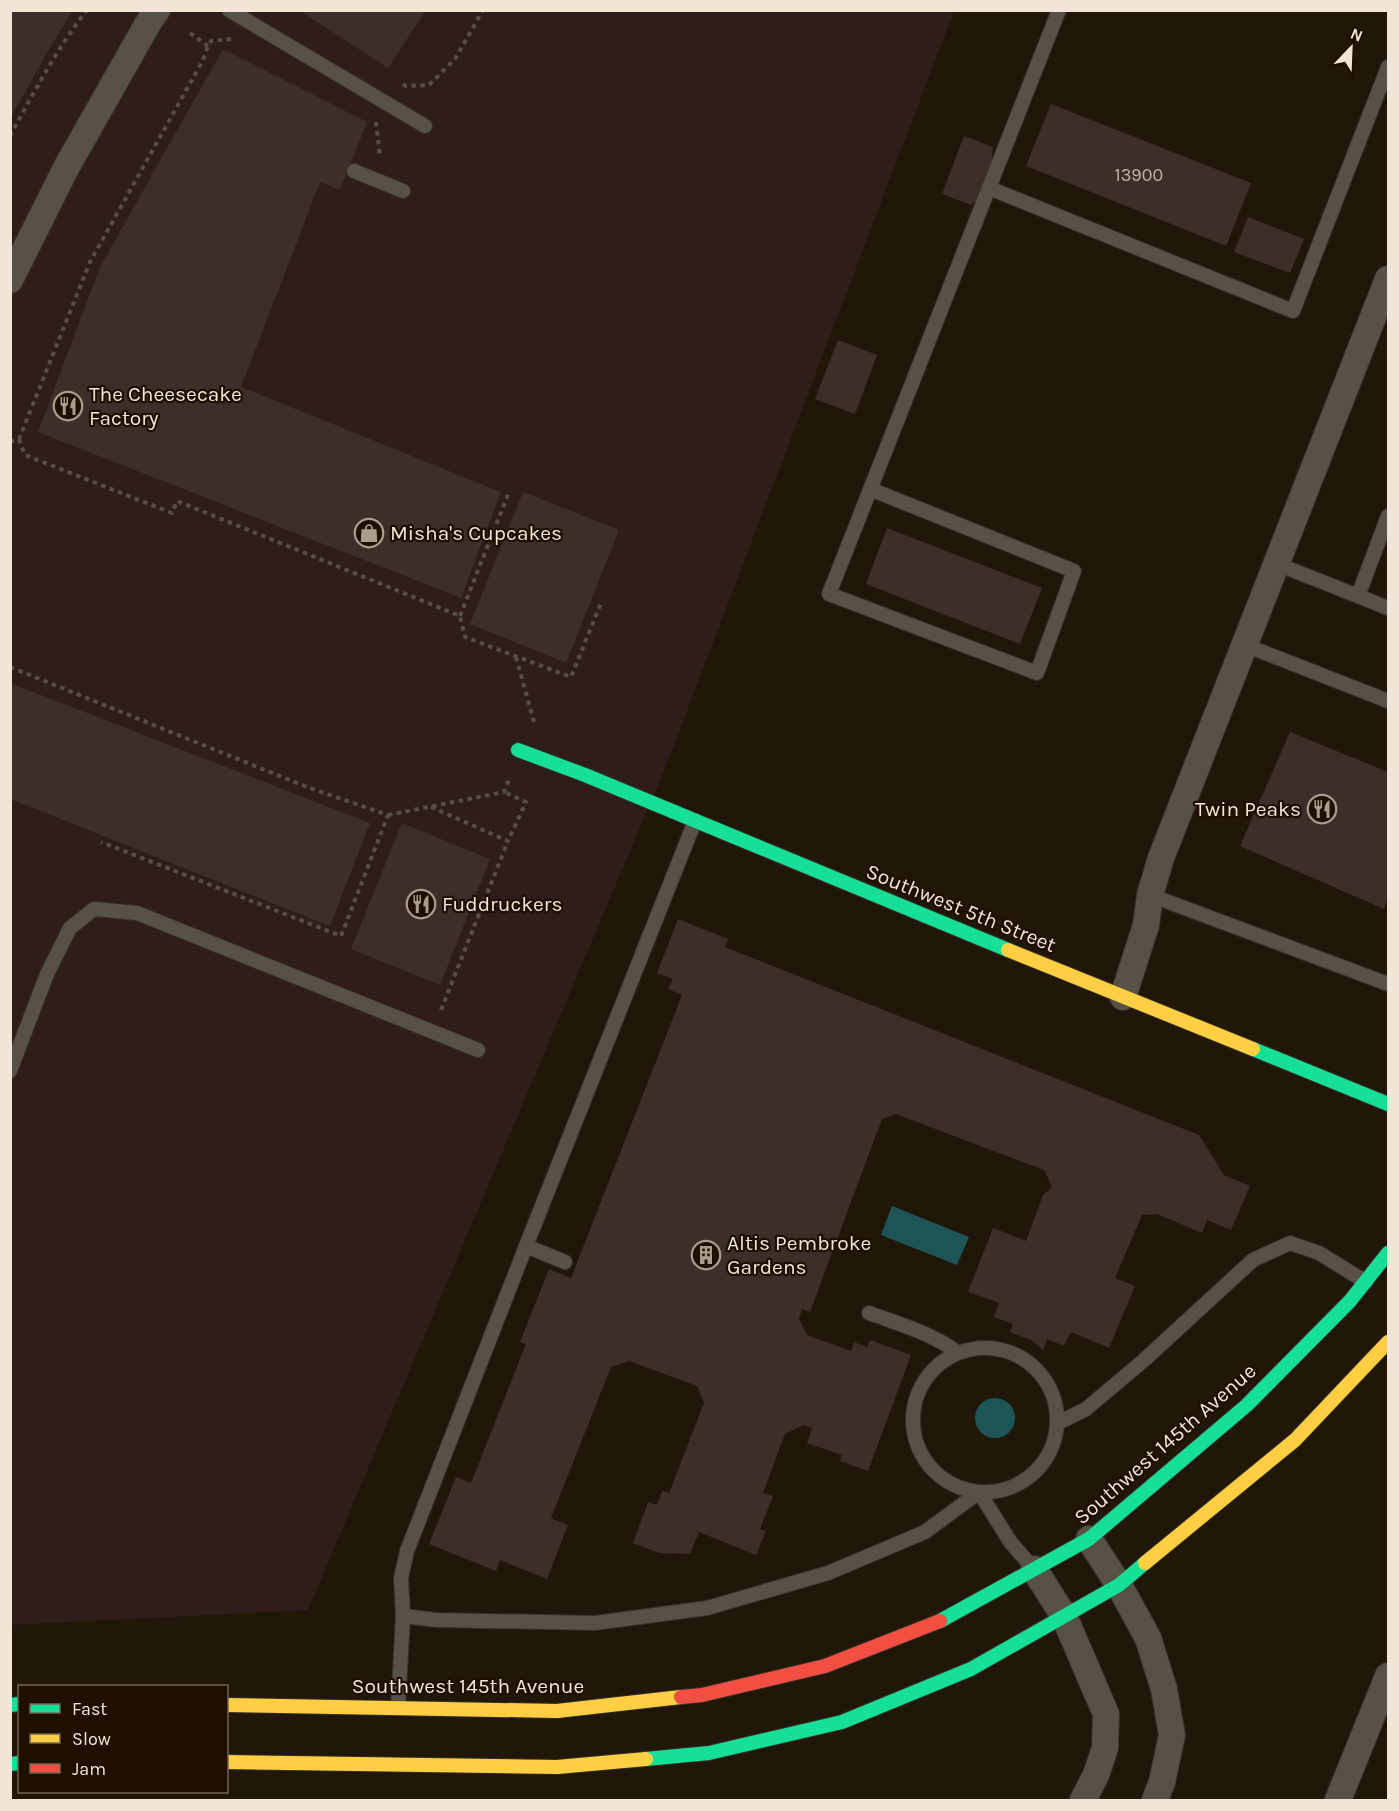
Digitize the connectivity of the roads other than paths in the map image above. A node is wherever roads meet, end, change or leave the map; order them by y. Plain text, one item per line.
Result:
1 (157, 10) edge
2 (229, 10) edge
3 (1059, 10) edge
4 (1389, 67) edge
5 (425, 126) dead end
6 (354, 171) dead end
7 (989, 188) junction
8 (403, 191) dead end
9 (1389, 279) edge
10 (10, 280) edge
11 (870, 489) junction
12 (1389, 516) edge
13 (1277, 564) junction
14 (1358, 596) junction
15 (1389, 608) edge
16 (1245, 645) junction
17 (1389, 701) edge
18 (518, 750) dead end
19 (695, 821) junction
20 (1150, 896) junction
21 (1389, 984) edge
22 (1123, 997) junction
23 (478, 1050) dead end
24 (10, 1071) edge
25 (1389, 1104) edge
26 (526, 1246) junction
27 (1389, 1253) edge
28 (565, 1262) dead end
29 (1366, 1282) junction
30 (869, 1313) dead end
31 (1389, 1342) edge
32 (957, 1352) junction
33 (1058, 1424) junction
34 (979, 1492) junction
35 (1089, 1539) junction
36 (1034, 1569) junction
37 (1119, 1585) junction
38 (403, 1616) junction
39 (1064, 1616) junction
40 (1389, 1676) edge
41 (228, 1704) edge
42 (398, 1708) junction
43 (228, 1762) edge
44 (1083, 1800) edge
45 (1155, 1800) edge
46 (1338, 1800) edge

1 - 10 street
2 - 5 lane
3 - 7 lane
4 - 7 lane
6 - 8 lane
7 - 11 lane
9 - 13 street
11 - 11 lane
12 - 14 lane
13 - 14 lane
13 - 16 street
14 - 15 lane
16 - 17 lane
16 - 20 street
18 - 19 street, Southwest 5th Street
19 - 22 street, Southwest 5th Street
19 - 26 lane
20 - 21 lane
20 - 22 street
22 - 25 street, Southwest 5th Street
23 - 24 lane
26 - 28 lane
26 - 38 lane
27 - 29 street, Southwest 145th Avenue
29 - 33 lane
29 - 35 street, Southwest 145th Avenue
30 - 32 lane
31 - 37 street
32 - 33 lane
32 - 34 lane
33 - 34 lane
34 - 36 lane
34 - 38 lane
35 - 36 street, Southwest 145th Avenue
35 - 37 street
36 - 39 street
36 - 42 street, Southwest 145th Avenue
37 - 39 street
37 - 45 street
38 - 42 lane
39 - 43 street
39 - 44 street
40 - 46 street
41 - 42 street, Southwest 145th Avenue

